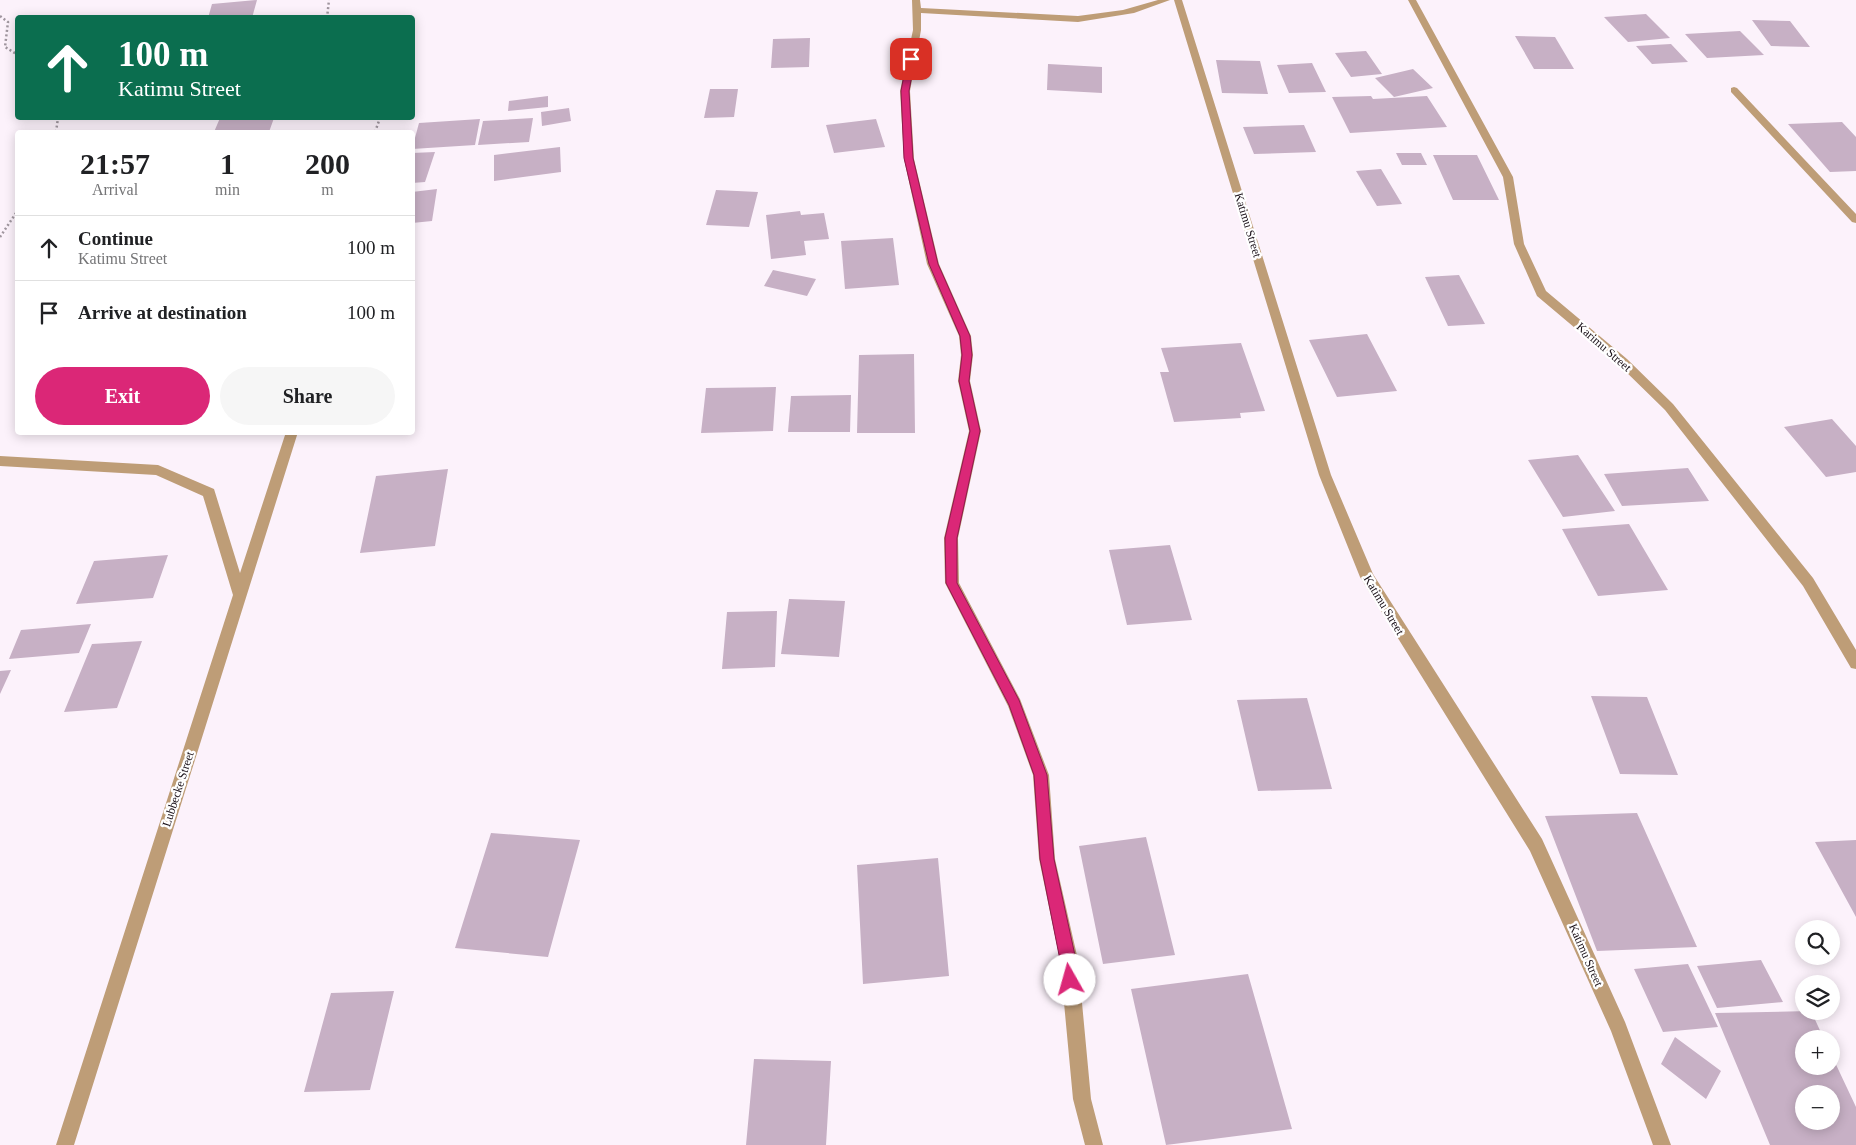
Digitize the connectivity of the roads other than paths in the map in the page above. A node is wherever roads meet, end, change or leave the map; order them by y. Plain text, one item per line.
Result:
1 (1166, 0) edge
2 (1178, 0) edge
3 (1412, 0) edge
4 (916, 5) edge
5 (1734, 90) dead end
6 (1856, 220) edge
7 (291, 435) edge
8 (0, 461) edge
9 (240, 594) junction
10 (1856, 662) edge
11 (65, 1145) edge
12 (1094, 1145) edge
13 (1662, 1145) edge

1 - 4 street
2 - 13 street, Katimu Street
3 - 10 street, Karimu Street
4 - 12 street
5 - 6 street
7 - 9 street, Lubbecke Street
8 - 9 street
9 - 11 street, Lubbecke Street

